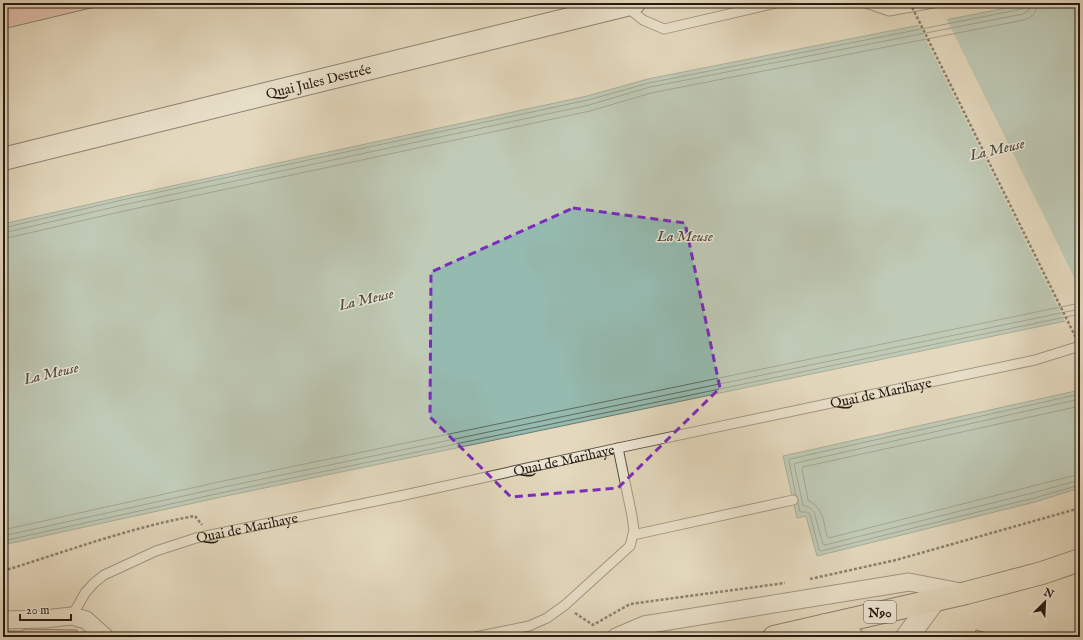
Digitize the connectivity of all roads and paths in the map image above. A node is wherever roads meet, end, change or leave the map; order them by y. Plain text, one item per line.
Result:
1 (776, 3) edge
2 (866, 3) edge
3 (910, 3) edge
4 (933, 3) edge
5 (629, 4) edge
6 (3, 159) edge
7 (1080, 346) edge
8 (618, 448) junction
9 (793, 500) dead end
10 (1080, 508) edge
11 (210, 535) junction
12 (633, 535) junction
13 (1080, 560) edge
14 (3, 571) edge
15 (803, 581) dead end
16 (787, 583) dead end
17 (966, 593) junction
18 (935, 599) junction
19 (565, 605) junction
20 (72, 616) junction
21 (3, 620) edge
22 (825, 625) junction
23 (782, 635) edge
24 (105, 637) edge
25 (474, 637) edge
26 (616, 637) edge
27 (852, 637) edge
28 (907, 637) edge

1 - 5 lane
2 - 4 lane
3 - 7 path, bridge
5 - 6 main road, Quai Jules Destrée
7 - 8 lane, Quai de Marihaye
8 - 11 lane, Quai de Marihaye
8 - 12 lane
9 - 12 lane
10 - 15 path
11 - 14 path
11 - 20 lane, Quai de Marihaye
12 - 19 lane
13 - 17 main road, N90
16 - 19 path
17 - 18 main road, N90
17 - 26 street
18 - 22 main road, N90
18 - 28 main road
19 - 25 lane
20 - 21 street
20 - 24 street
22 - 23 main road, N90
22 - 27 main road

